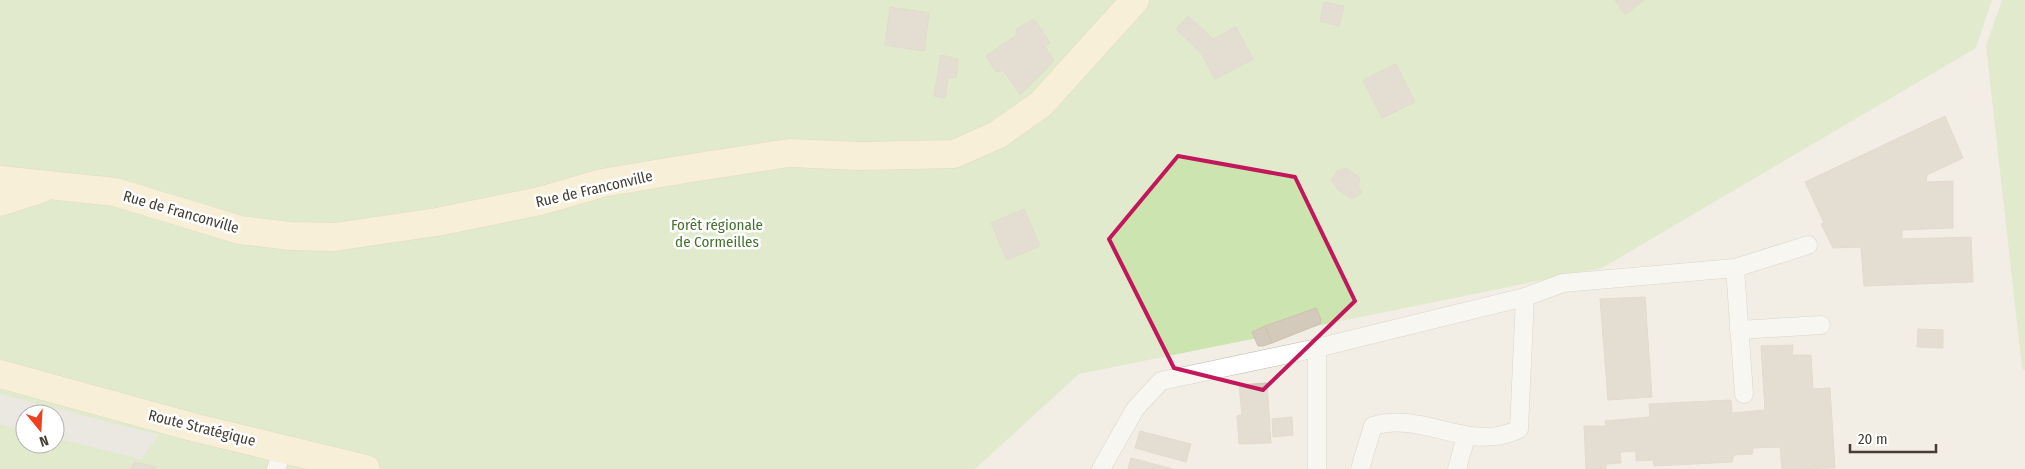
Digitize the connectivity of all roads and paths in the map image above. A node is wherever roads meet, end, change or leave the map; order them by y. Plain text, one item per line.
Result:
1 (1135, 0) edge
2 (0, 180) edge
3 (50, 186) junction
4 (0, 202) edge
5 (1808, 245) dead end
6 (1735, 268) junction
7 (1525, 297) junction
8 (1821, 325) dead end
9 (1739, 330) junction
10 (1317, 348) junction
11 (0, 364) edge
12 (0, 374) edge
13 (38, 386) junction
14 (1744, 394) dead end
15 (1466, 436) junction
16 (279, 459) edge
17 (366, 469) edge
18 (1101, 469) edge
19 (1316, 469) edge
20 (1360, 469) edge
21 (1457, 469) edge

1 - 3 street, Rue de Franconville
2 - 3 street, Rue de Franconville
3 - 4 street
5 - 6 lane
6 - 7 lane
6 - 9 lane
7 - 10 lane
7 - 15 lane
8 - 9 lane
9 - 14 lane
10 - 18 lane
10 - 19 lane
11 - 13 street, Route Stratégique
12 - 13 street, Route Stratégique
13 - 16 street, Route Stratégique
15 - 20 lane
15 - 21 lane
16 - 17 street, Route Stratégique

